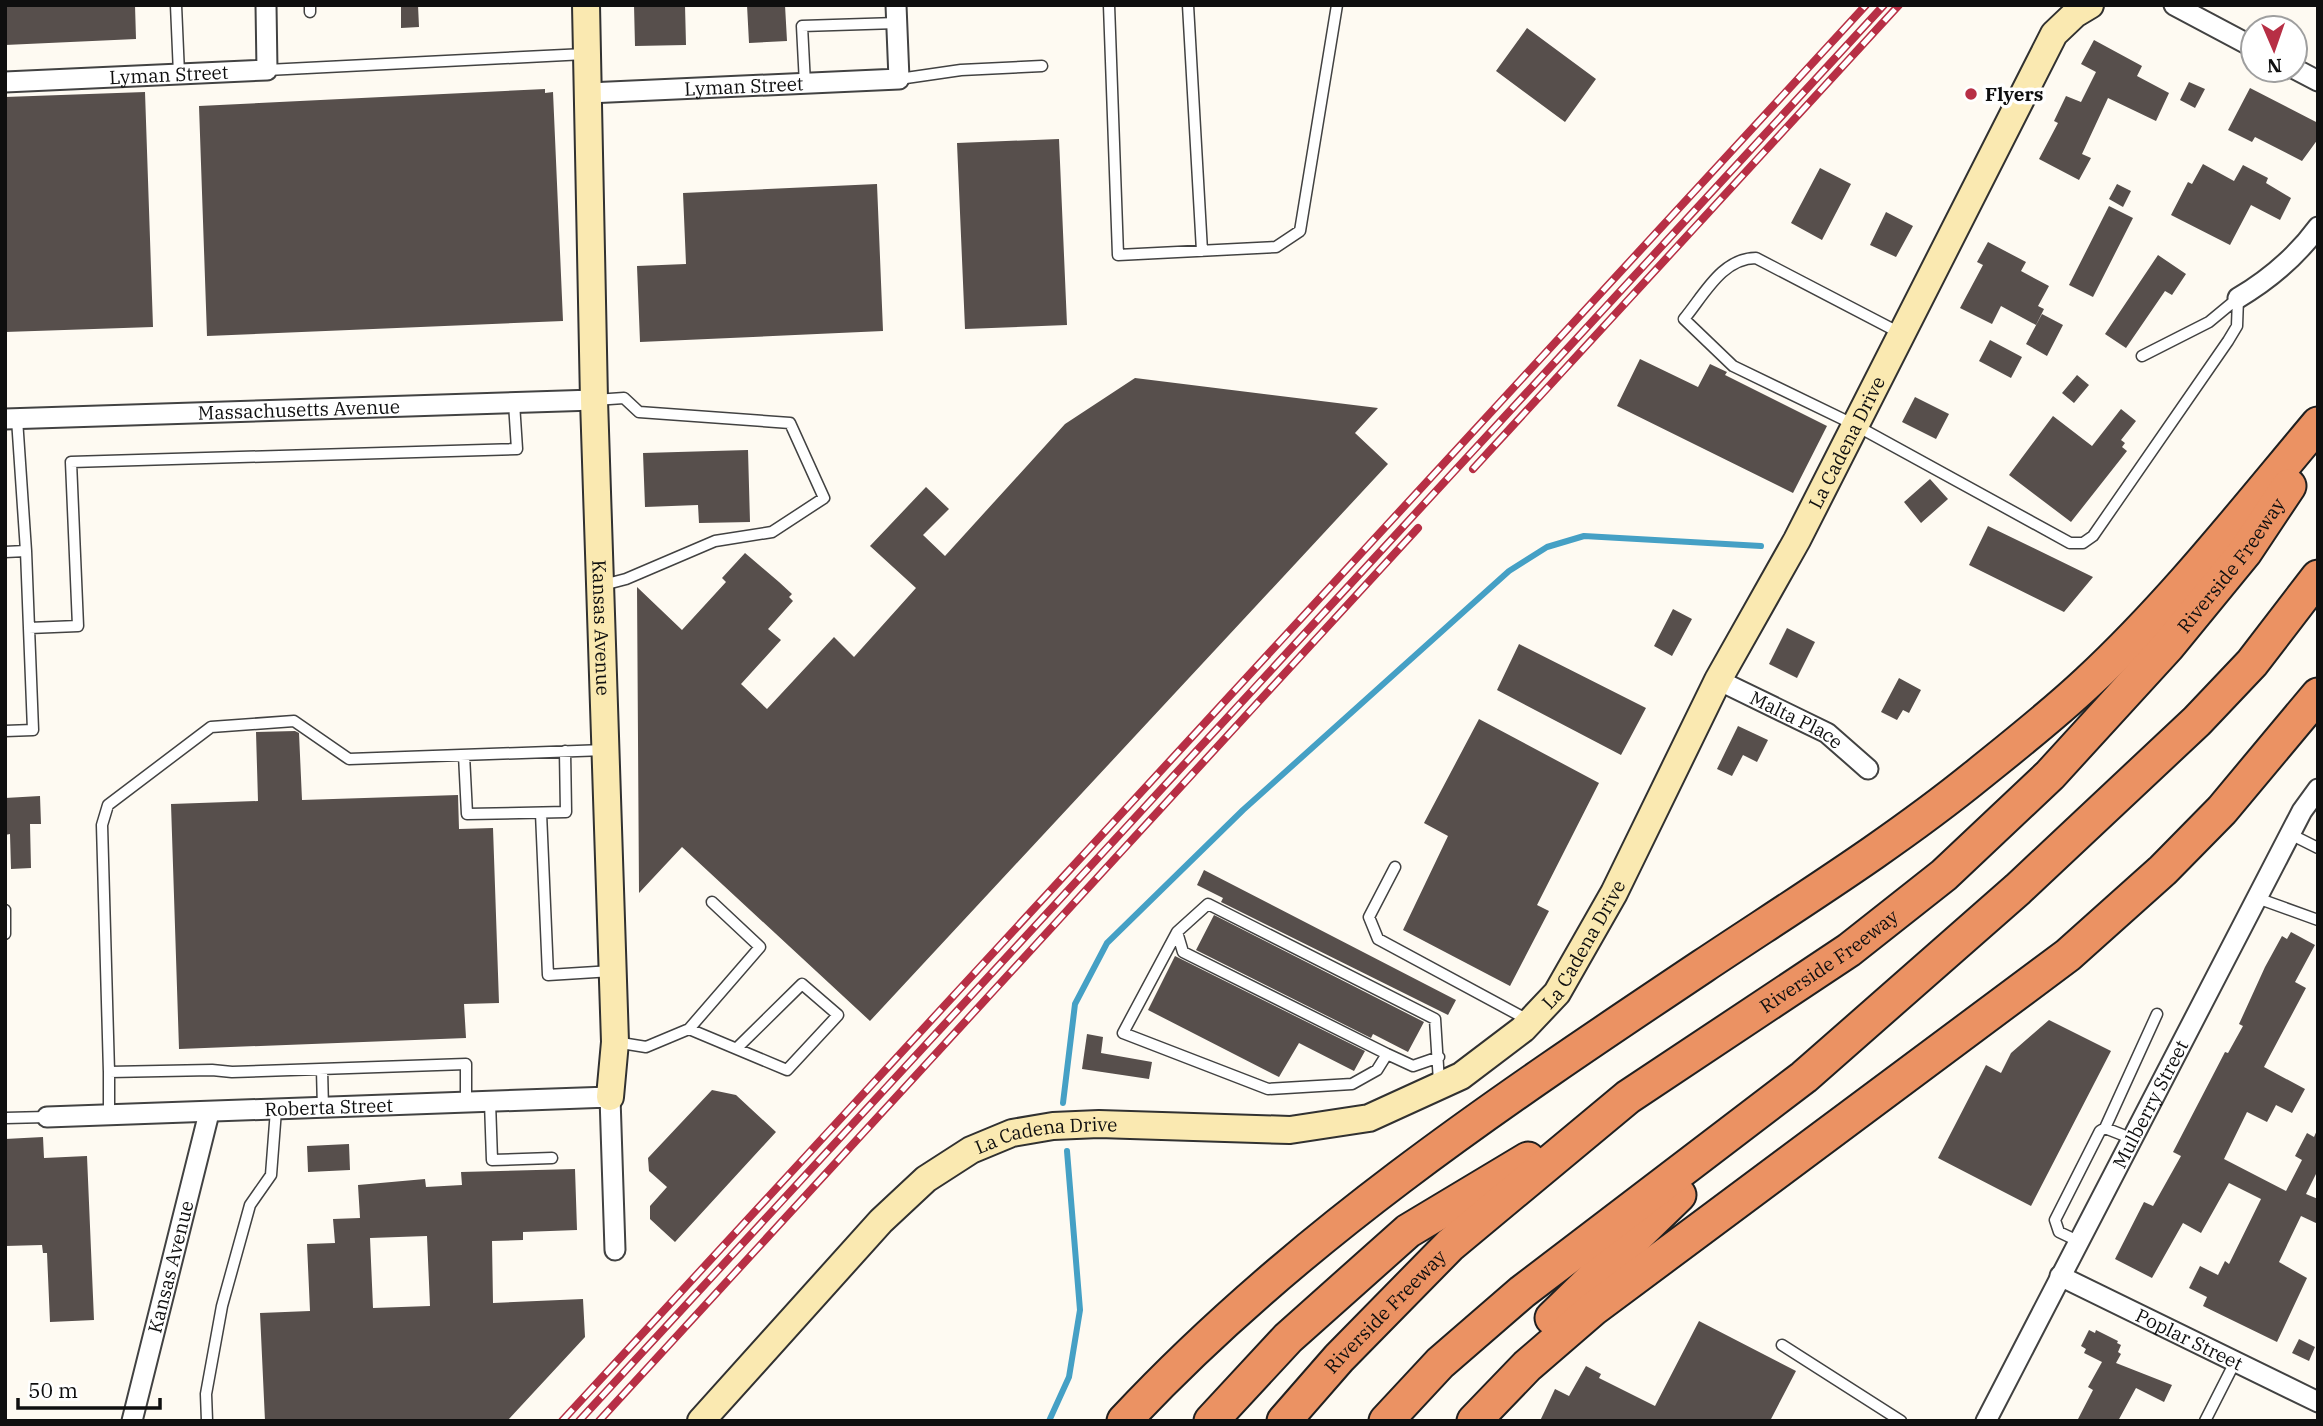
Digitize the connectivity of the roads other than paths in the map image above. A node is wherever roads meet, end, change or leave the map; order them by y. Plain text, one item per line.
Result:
1 (176, 5) edge
2 (266, 5) edge
3 (586, 5) edge
4 (1109, 5) edge
5 (1188, 5) edge
6 (1337, 5) edge
7 (2091, 5) edge
8 (2174, 5) edge
9 (896, 14) edge
10 (2239, 40) edge
11 (587, 54) junction
12 (1042, 66) dead end
13 (267, 70) junction
14 (179, 74) junction
15 (899, 79) junction
16 (5, 82) edge
17 (805, 83) junction
18 (588, 93) junction
19 (2318, 227) edge
20 (1202, 251) junction
21 (2238, 298) junction
22 (1902, 334) junction
23 (2142, 356) dead end
24 (594, 400) junction
25 (514, 403) junction
26 (11, 419) edge
27 (2318, 424) edge
28 (1855, 425) junction
29 (2318, 444) edge
30 (5, 551) edge
31 (26, 551) junction
32 (2318, 578) edge
33 (600, 585) junction
34 (29, 628) junction
35 (1718, 680) junction
36 (2318, 695) edge
37 (5, 730) edge
38 (605, 750) junction
39 (565, 751) junction
40 (464, 755) junction
41 (1868, 769) dead end
42 (2318, 789) edge
43 (541, 813) junction
44 (2290, 834) junction
45 (2318, 848) edge
46 (1395, 867) dead end
47 (2257, 898) junction
48 (712, 902) dead end
49 (5, 910) edge
50 (2318, 920) edge
51 (1177, 932) junction
52 (5, 934) edge
53 (612, 971) junction
54 (2157, 1014) dead end
55 (1530, 1021) junction
56 (689, 1029) junction
57 (615, 1042) junction
58 (737, 1048) junction
59 (1387, 1054) junction
60 (1439, 1057) junction
61 (322, 1069) junction
62 (109, 1072) junction
63 (1804, 1077) junction
64 (1438, 1086) junction
65 (610, 1097) junction
66 (1628, 1097) junction
67 (490, 1102) junction
68 (466, 1103) junction
69 (323, 1108) junction
70 (276, 1111) junction
71 (209, 1113) junction
72 (109, 1116) junction
73 (47, 1117) joint
74 (5, 1118) edge
75 (2105, 1128) junction
76 (2133, 1139) junction
77 (552, 1158) dead end
78 (2078, 1241) junction
79 (615, 1250) dead end
80 (2060, 1276) junction
81 (1782, 1345) dead end
82 (2235, 1362) junction
83 (2318, 1402) edge
84 (132, 1421) edge
85 (207, 1421) edge
86 (701, 1421) edge
87 (1124, 1421) edge
88 (1211, 1421) edge
89 (1284, 1421) edge
90 (1386, 1421) edge
91 (1453, 1421) edge
92 (1474, 1421) edge
93 (1901, 1421) edge
94 (1986, 1421) edge
95 (2205, 1421) edge

1 - 14 lane
2 - 13 street
3 - 11 street, Kansas Avenue
4 - 20 lane
5 - 20 lane
6 - 20 lane
7 - 22 street, La Cadena Drive
8 - 10 street
9 - 15 street
9 - 17 lane
11 - 13 lane
11 - 18 street, Kansas Avenue
12 - 15 lane
13 - 14 street, Lyman Street
14 - 16 street, Lyman Street
15 - 17 street, Lyman Street
17 - 18 street, Lyman Street
18 - 24 street, Kansas Avenue
19 - 21 street
21 - 23 lane
21 - 28 lane
22 - 28 street, La Cadena Drive
22 - 28 lane
24 - 25 street, Massachusetts Avenue
24 - 33 street, Kansas Avenue
24 - 33 lane
25 - 26 street, Massachusetts Avenue
25 - 34 lane
26 - 31 lane
27 - 87 highway
28 - 35 street, La Cadena Drive
29 - 66 highway, Riverside Freeway
30 - 31 lane
31 - 34 lane
32 - 63 highway
33 - 38 street, Kansas Avenue
34 - 37 lane
35 - 41 street, Malta Place
35 - 55 street, La Cadena Drive
36 - 92 highway
38 - 39 lane
38 - 53 street, Kansas Avenue
39 - 40 lane
39 - 43 lane
40 - 43 lane
40 - 62 lane
42 - 44 street, Mulberry Street
43 - 53 lane
44 - 45 lane
44 - 47 street, Mulberry Street
46 - 55 lane
47 - 50 lane
47 - 76 street, Mulberry Street
48 - 56 lane
49 - 52 lane
51 - 59 lane
51 - 59 lane
51 - 60 lane
53 - 57 street, Kansas Avenue
54 - 75 lane
55 - 64 street, La Cadena Drive
56 - 57 lane
56 - 58 lane
57 - 65 street, Kansas Avenue
58 - 58 lane
59 - 60 lane
60 - 64 lane
61 - 62 lane
61 - 68 lane
61 - 69 lane
62 - 72 lane
63 - 90 highway
63 - 91 highway
64 - 86 street, La Cadena Drive
65 - 67 street, Roberta Street
65 - 79 street, Kansas Avenue
66 - 88 highway
66 - 89 highway, Riverside Freeway
67 - 68 street, Roberta Street
67 - 77 lane
68 - 69 street, Roberta Street
69 - 70 street, Roberta Street
70 - 71 street, Roberta Street
70 - 85 lane
71 - 72 street, Roberta Street
71 - 84 street, Kansas Avenue
72 - 73 street, Roberta Street
73 - 74 lane
75 - 76 lane
75 - 78 lane
76 - 78 street, Mulberry Street
78 - 80 street, Mulberry Street
80 - 82 street, Poplar Street
80 - 94 street, Mulberry Street
81 - 93 lane
82 - 83 street, Poplar Street
82 - 95 lane

